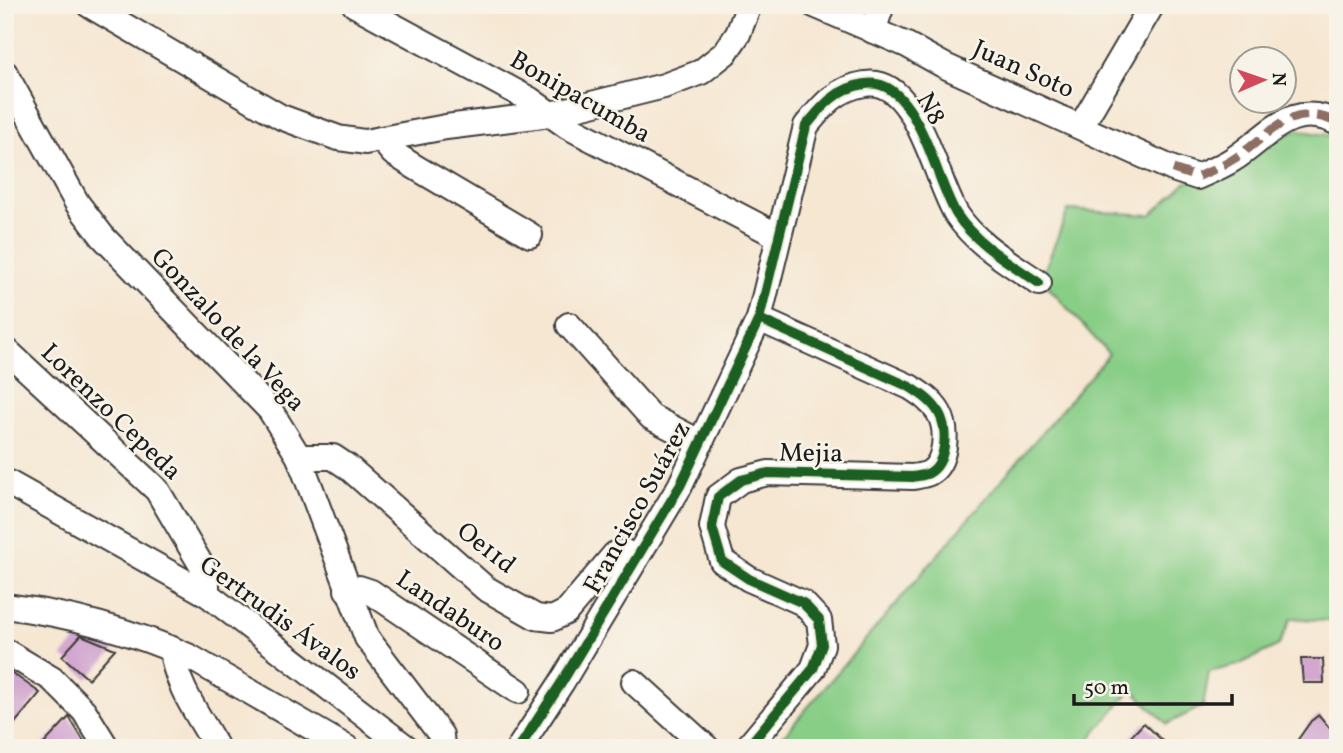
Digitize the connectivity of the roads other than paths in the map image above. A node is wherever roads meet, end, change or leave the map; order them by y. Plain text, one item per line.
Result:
1 (89, 5) edge
2 (355, 5) edge
3 (749, 5) edge
4 (814, 5) edge
5 (882, 5) edge
6 (1152, 5) edge
7 (873, 30) junction
8 (5, 73) edge
9 (551, 114) junction
10 (1338, 123) edge
11 (1081, 126) junction
12 (380, 139) junction
13 (530, 235) dead end
14 (778, 236) junction
15 (1039, 284) dead end
16 (759, 319) junction
17 (569, 325) dead end
18 (5, 349) edge
19 (701, 443) junction
20 (299, 457) junction
21 (5, 481) edge
22 (635, 559) junction
23 (347, 590) junction
24 (207, 594) junction
25 (5, 606) edge
26 (172, 649) junction
27 (5, 651) edge
28 (634, 682) dead end
29 (518, 691) dead end
30 (107, 748) edge
31 (218, 748) edge
32 (347, 748) edge
33 (407, 748) edge
34 (442, 748) edge
35 (519, 748) edge
36 (707, 748) edge
37 (747, 748) edge

1 - 12 street
2 - 9 street, Bonipacumba
3 - 9 street
4 - 7 street, Juan Soto
5 - 7 street
6 - 11 street
7 - 11 street, Juan Soto
8 - 20 street, Gonzalo de la Vega
9 - 12 street
9 - 14 street, Bonipacumba
10 - 11 street, Juan Soto
12 - 13 street
14 - 15 street, N8
14 - 16 street, Francisco Suárez
16 - 19 street, Francisco Suárez
16 - 37 street, Mejia
17 - 19 street
18 - 24 street, Lorenzo Cepeda
19 - 22 street, Francisco Suárez
20 - 22 street, Oe11d
20 - 23 street, Gonzalo de la Vega
21 - 24 street, Gertrudis Ávalos
22 - 35 street, Francisco Suárez
23 - 29 street, Landaburo
23 - 34 street, Gonzalo de la Vega
24 - 33 street, Gertrudis Ávalos
25 - 26 street
26 - 31 street
26 - 32 street
27 - 30 street
28 - 36 street

